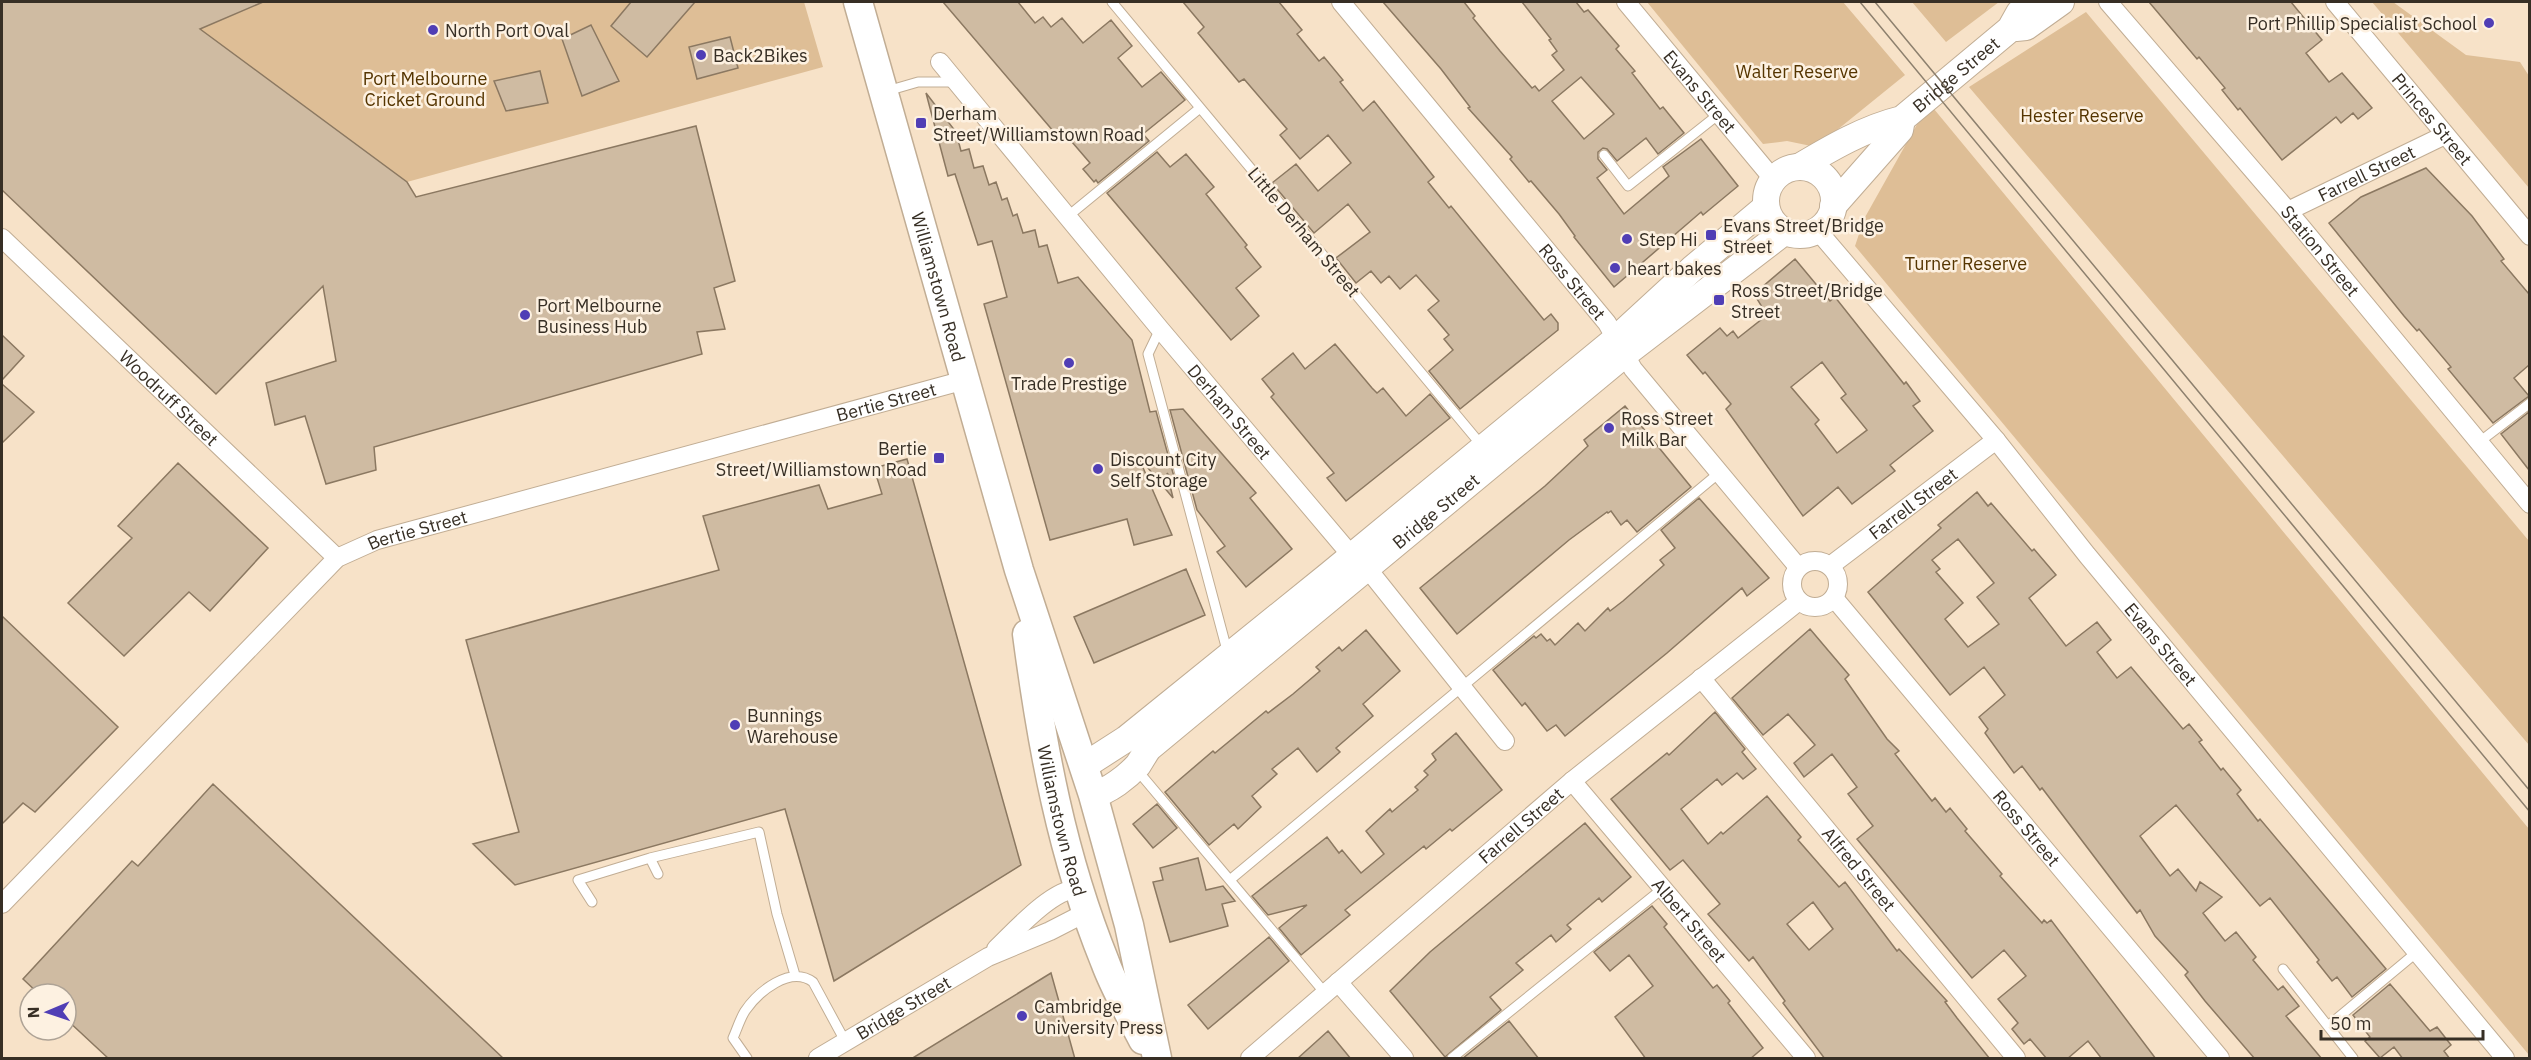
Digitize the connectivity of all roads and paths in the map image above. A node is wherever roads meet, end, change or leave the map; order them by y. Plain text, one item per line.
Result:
1 (858, 2) edge
2 (1112, 2) edge
3 (1341, 2) edge
4 (1626, 2) edge
5 (2032, 2) edge
6 (2061, 2) edge
7 (2108, 2) edge
8 (2335, 2) edge
9 (2010, 29) junction
10 (940, 62) dead end
11 (955, 82) junction
12 (884, 92) junction
13 (1200, 108) junction
14 (1719, 114) junction
15 (1902, 119) junction
16 (2445, 135) junction
17 (1604, 155) dead end
18 (1799, 167) junction
19 (1774, 180) junction
20 (1833, 206) junction
21 (1766, 207) junction
22 (2288, 211) junction
23 (1067, 217) junction
24 (1784, 231) junction
25 (1818, 231) junction
26 (2529, 236) edge
27 (2, 238) edge
28 (1160, 329) junction
29 (1621, 346) junction
30 (965, 380) junction
31 (2529, 403) edge
32 (1996, 440) junction
33 (2478, 443) junction
34 (1489, 455) junction
35 (1719, 473) junction
36 (2529, 504) edge
37 (337, 558) junction
38 (1359, 562) junction
39 (1830, 566) junction
40 (1798, 567) junction
41 (1019, 570) junction
42 (1834, 598) junction
43 (1799, 601) junction
44 (1228, 654) junction
45 (1701, 678) junction
46 (1235, 680) junction
47 (1462, 687) junction
48 (1505, 741) dead end
49 (1084, 766) junction
50 (1135, 768) junction
51 (1572, 781) junction
52 (1053, 792) junction
53 (1093, 795) junction
54 (650, 858) junction
55 (658, 874) dead end
56 (1231, 879) junction
57 (1662, 889) junction
58 (1120, 893) junction
59 (1082, 900) junction
60 (592, 902) dead end
61 (2, 904) edge
62 (2417, 952) junction
63 (988, 957) junction
64 (2283, 969) dead end
65 (795, 975) junction
66 (1332, 987) junction
67 (2328, 1026) junction
68 (845, 1041) junction
69 (747, 1059) edge
70 (818, 1059) edge
71 (1152, 1059) edge
72 (1157, 1059) edge
73 (1250, 1059) edge
74 (1404, 1059) edge
75 (1452, 1059) edge
76 (1806, 1059) edge
77 (2016, 1059) edge
78 (2220, 1059) edge
79 (2354, 1059) edge
80 (2505, 1059) edge

1 - 12 main road, Williamstown Road
2 - 13 lane, Little Derham Street
3 - 29 street, Ross Street
4 - 14 street, Evans Street
5 - 9 street, Bridge Street
6 - 9 street, Bridge Street
7 - 22 street, Station Street
8 - 16 street, Princes Street
9 - 15 street, Bridge Street
10 - 11 street, Derham Street
11 - 12 lane
11 - 23 street, Derham Street
12 - 30 main road, Williamstown Road
13 - 23 lane
13 - 34 lane, Little Derham Street
14 - 17 lane
14 - 19 street, Evans Street
15 - 18 street, Bridge Street
15 - 20 street, Bridge Street
16 - 22 street, Farrell Street
16 - 26 street, Princes Street
18 - 19 street
18 - 20 street
19 - 21 street
20 - 25 street
21 - 24 street
21 - 29 street, Bridge Street
22 - 33 street, Station Street
23 - 28 street, Derham Street
24 - 25 street
24 - 29 street, Bridge Street
25 - 32 street, Evans Street
27 - 37 street, Woodruff Street
28 - 38 street, Derham Street
28 - 44 lane
29 - 34 street, Bridge Street
29 - 35 street, Ross Street
30 - 37 street, Bertie Street
30 - 41 main road, Williamstown Road
31 - 33 lane
32 - 39 street, Farrell Street
32 - 62 street, Evans Street
33 - 36 street, Station Street
34 - 38 street, Bridge Street
35 - 40 street, Ross Street
35 - 47 lane
37 - 61 street, Bertie Street
38 - 44 street, Bridge Street
38 - 46 street, Bridge Street
38 - 47 street, Derham Street
39 - 40 street
39 - 42 street
40 - 43 street
41 - 49 main road, Williamstown Road
41 - 52 main road, Williamstown Road
42 - 43 street
42 - 78 street, Ross Street
43 - 45 street, Farrell Street
44 - 46 lane
44 - 49 street, Bridge Street
45 - 51 street, Farrell Street
45 - 77 street, Alfred Street
46 - 50 street, Bridge Street
47 - 48 street, Derham Street
47 - 56 lane
49 - 52 main road
49 - 53 main road, Williamstown Road
50 - 53 street, Bridge Street
50 - 56 lane
51 - 57 street, Albert Street
51 - 66 street, Farrell Street
52 - 53 main road
52 - 59 main road, Williamstown Road
53 - 58 main road, Williamstown Road
54 - 55 lane
54 - 60 lane
54 - 65 lane
56 - 66 lane
57 - 75 lane
57 - 76 street, Albert Street
58 - 59 main road
58 - 72 main road, Williamstown Road
59 - 63 street, Bridge Street
59 - 63 street, Bridge Street
59 - 71 main road, Williamstown Road
62 - 67 lane
62 - 80 street, Evans Street
63 - 68 street, Bridge Street
64 - 67 lane
65 - 68 lane
65 - 69 lane
66 - 73 street, Farrell Street
66 - 74 street
67 - 79 lane
68 - 70 street, Bridge Street

